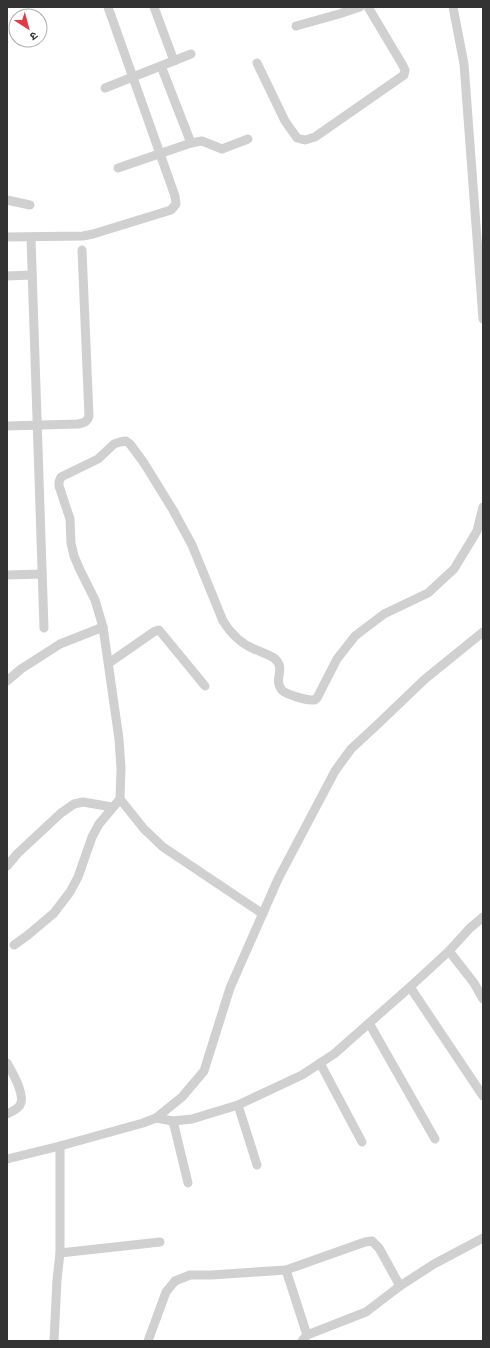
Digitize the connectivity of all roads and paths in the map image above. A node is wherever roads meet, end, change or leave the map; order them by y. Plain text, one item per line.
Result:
1 (108, 7) edge
2 (154, 7) edge
3 (360, 7) edge
4 (368, 7) edge
5 (453, 7) edge
6 (296, 26) dead end
7 (191, 54) dead end
8 (174, 61) junction
9 (257, 63) dead end
10 (161, 66) junction
11 (133, 77) junction
12 (105, 88) dead end
13 (248, 139) dead end
14 (191, 143) junction
15 (160, 154) junction
16 (118, 168) dead end
17 (7, 200) edge
18 (30, 205) dead end
19 (7, 237) edge
20 (31, 238) junction
21 (82, 250) dead end
22 (32, 275) junction
23 (7, 276) edge
24 (483, 319) edge
25 (38, 425) junction
26 (7, 426) edge
27 (483, 507) edge
28 (42, 574) junction
29 (7, 575) edge
30 (103, 627) junction
31 (44, 628) dead end
32 (482, 636) edge
33 (109, 663) junction
34 (7, 681) edge
35 (205, 686) dead end
36 (120, 799) junction
37 (112, 807) junction
38 (7, 866) edge
39 (262, 914) junction
40 (483, 917) edge
41 (14, 945) dead end
42 (449, 951) junction
43 (483, 978) edge
44 (474, 983) junction
45 (410, 987) junction
46 (483, 999) edge
47 (369, 1023) junction
48 (7, 1063) edge
49 (320, 1063) junction
50 (483, 1096) edge
51 (238, 1105) junction
52 (7, 1114) edge
53 (156, 1118) junction
54 (173, 1121) junction
55 (435, 1139) dead end
56 (362, 1142) dead end
57 (60, 1146) junction
58 (7, 1158) edge
59 (256, 1166) dead end
60 (188, 1183) dead end
61 (483, 1238) edge
62 (160, 1242) dead end
63 (60, 1253) junction
64 (286, 1270) junction
65 (400, 1286) junction
66 (305, 1338) edge
67 (54, 1341) edge
68 (148, 1341) edge

1 - 11 street
2 - 8 street
3 - 6 street
4 - 9 street
5 - 24 street
7 - 8 street
8 - 10 street
10 - 11 street
10 - 14 street
11 - 12 street
11 - 15 street
13 - 14 street
14 - 15 street
15 - 16 street
15 - 20 street
17 - 18 street
19 - 20 street
20 - 22 street
21 - 25 street
22 - 23 street
22 - 25 street
25 - 26 street
25 - 28 street
27 - 30 street
28 - 29 street
28 - 31 street
30 - 33 street
30 - 34 street
32 - 39 street
33 - 35 street
33 - 36 street
36 - 37 street
36 - 39 street
37 - 38 street
37 - 41 street
39 - 53 street
40 - 42 street
42 - 44 street
42 - 45 street
43 - 44 street
44 - 46 street
45 - 47 street
45 - 50 street
47 - 49 street
47 - 55 street
48 - 52 street
49 - 51 street
49 - 56 street
51 - 54 street
51 - 59 street
53 - 54 street
53 - 57 street
54 - 60 street
57 - 58 street
57 - 63 street
61 - 65 street
62 - 63 street
63 - 67 street
64 - 65 street
64 - 66 street
64 - 68 street
65 - 66 street

